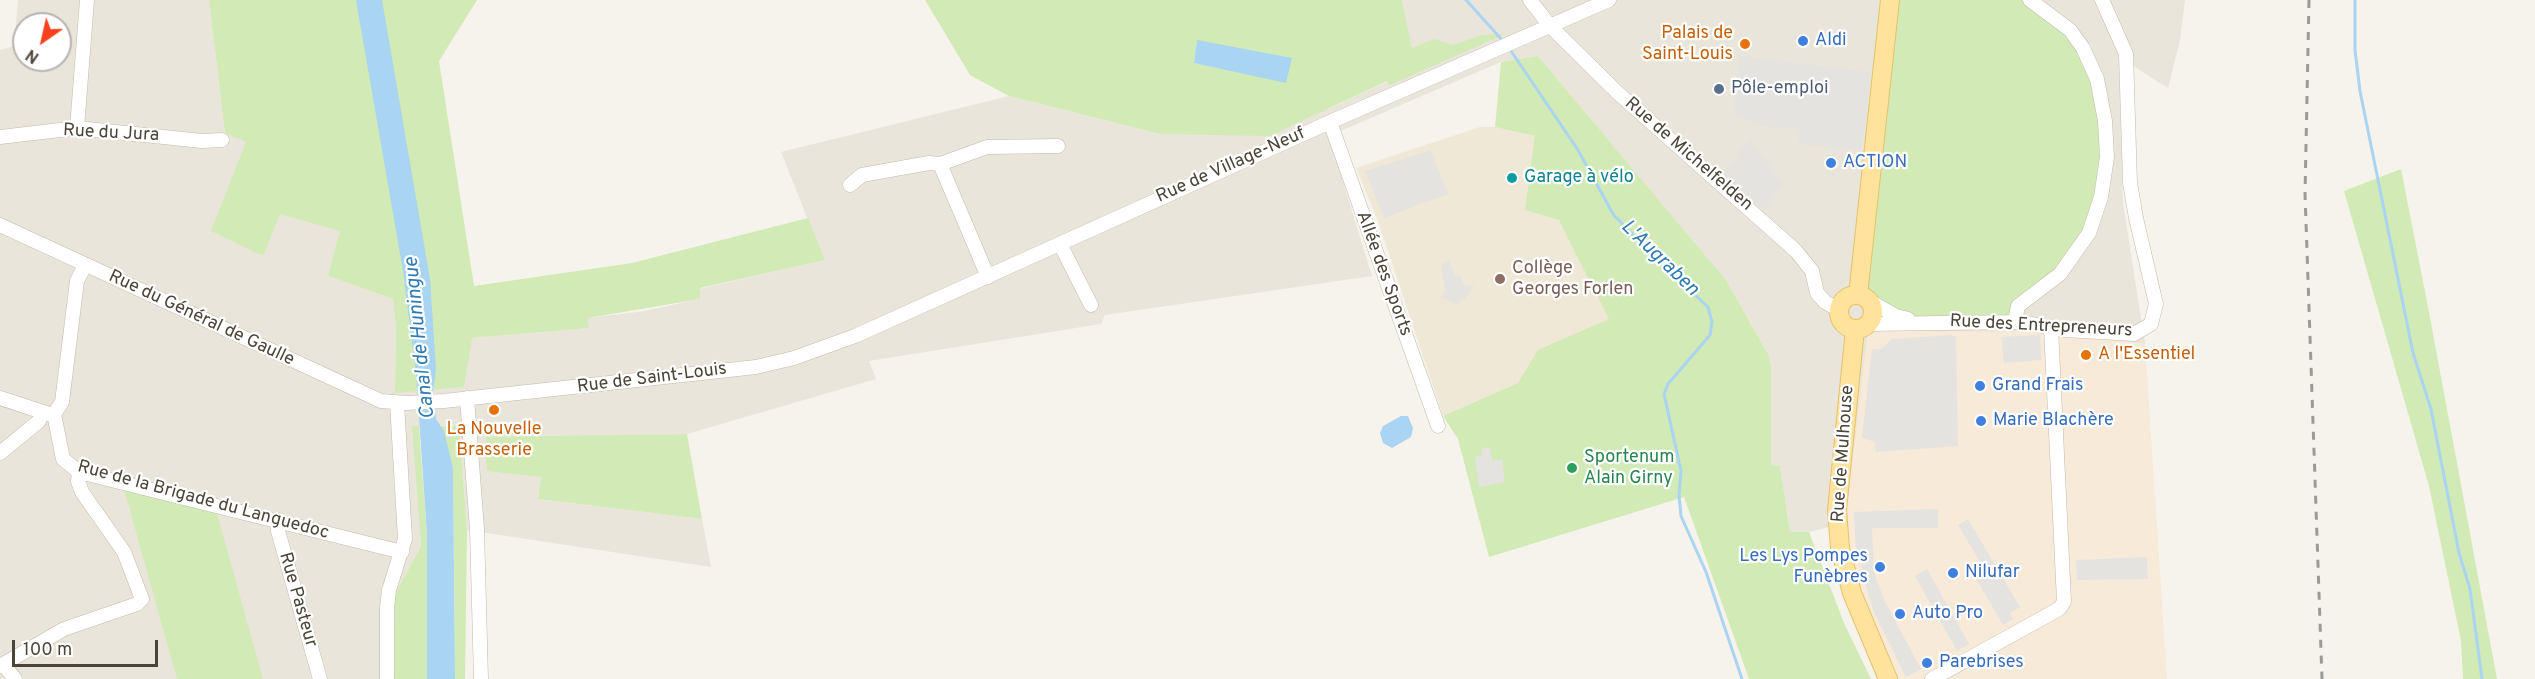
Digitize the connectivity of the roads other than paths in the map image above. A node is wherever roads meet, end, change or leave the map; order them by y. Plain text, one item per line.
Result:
1 (87, 0) edge
2 (1530, 0) edge
3 (1609, 0) edge
4 (1890, 0) edge
5 (2030, 0) edge
6 (2102, 0) edge
7 (1550, 26) junction
8 (1330, 122) junction
9 (77, 128) junction
10 (0, 137) edge
11 (222, 140) dead end
12 (1058, 146) dead end
13 (940, 164) junction
14 (850, 184) dead end
15 (0, 225) edge
16 (1060, 244) junction
17 (85, 265) junction
18 (988, 277) junction
19 (1863, 297) junction
20 (1091, 305) dead end
21 (1839, 309) junction
22 (1918, 322) junction
23 (2015, 322) junction
24 (1861, 326) junction
25 (2051, 327) junction
26 (855, 336) joint
27 (0, 398) edge
28 (467, 398) junction
29 (401, 404) junction
30 (48, 413) junction
31 (1438, 426) dead end
32 (0, 453) edge
33 (79, 472) junction
34 (279, 520) junction
35 (402, 552) junction
36 (2, 665) edge
37 (15, 679) edge
38 (320, 679) edge
39 (387, 679) edge
40 (481, 679) edge
41 (1887, 679) edge
42 (1932, 679) edge

1 - 9 street
2 - 7 street, Rue de Michelfelden
3 - 7 street, Rue de Village-Neuf
4 - 19 main road
5 - 23 street
6 - 25 street, Rue des Entrepreneurs
7 - 8 street, Rue de Village-Neuf
7 - 21 street, Rue de Michelfelden
8 - 16 street, Rue de Village-Neuf
8 - 31 street, Allée des Sports
9 - 10 street, Rue du Jura
9 - 11 street, Rue du Jura
12 - 13 street
13 - 14 street
13 - 18 street
15 - 17 street, Rue du Général de Gaulle
16 - 18 street, Rue de Village-Neuf
16 - 20 street
17 - 29 street, Rue du Général de Gaulle
17 - 30 street
18 - 26 street, Rue de Village-Neuf
19 - 21 main road
19 - 22 street, Rue des Entrepreneurs
19 - 24 main road
21 - 24 main road
22 - 23 street, Rue des Entrepreneurs
22 - 24 street, Rue des Entrepreneurs
23 - 25 street, Rue des Entrepreneurs
24 - 41 main road, Rue de Mulhouse
25 - 42 street
26 - 28 street, Rue de Saint-Louis
27 - 30 street
28 - 29 street, Rue de Saint-Louis
28 - 40 street
29 - 35 street
30 - 32 street
30 - 33 street, Rue de la Brigade du Languedoc
33 - 34 street, Rue de la Brigade du Languedoc
33 - 36 street
34 - 35 street, Rue de la Brigade du Languedoc
34 - 38 street, Rue Pasteur
35 - 39 street
36 - 37 street

